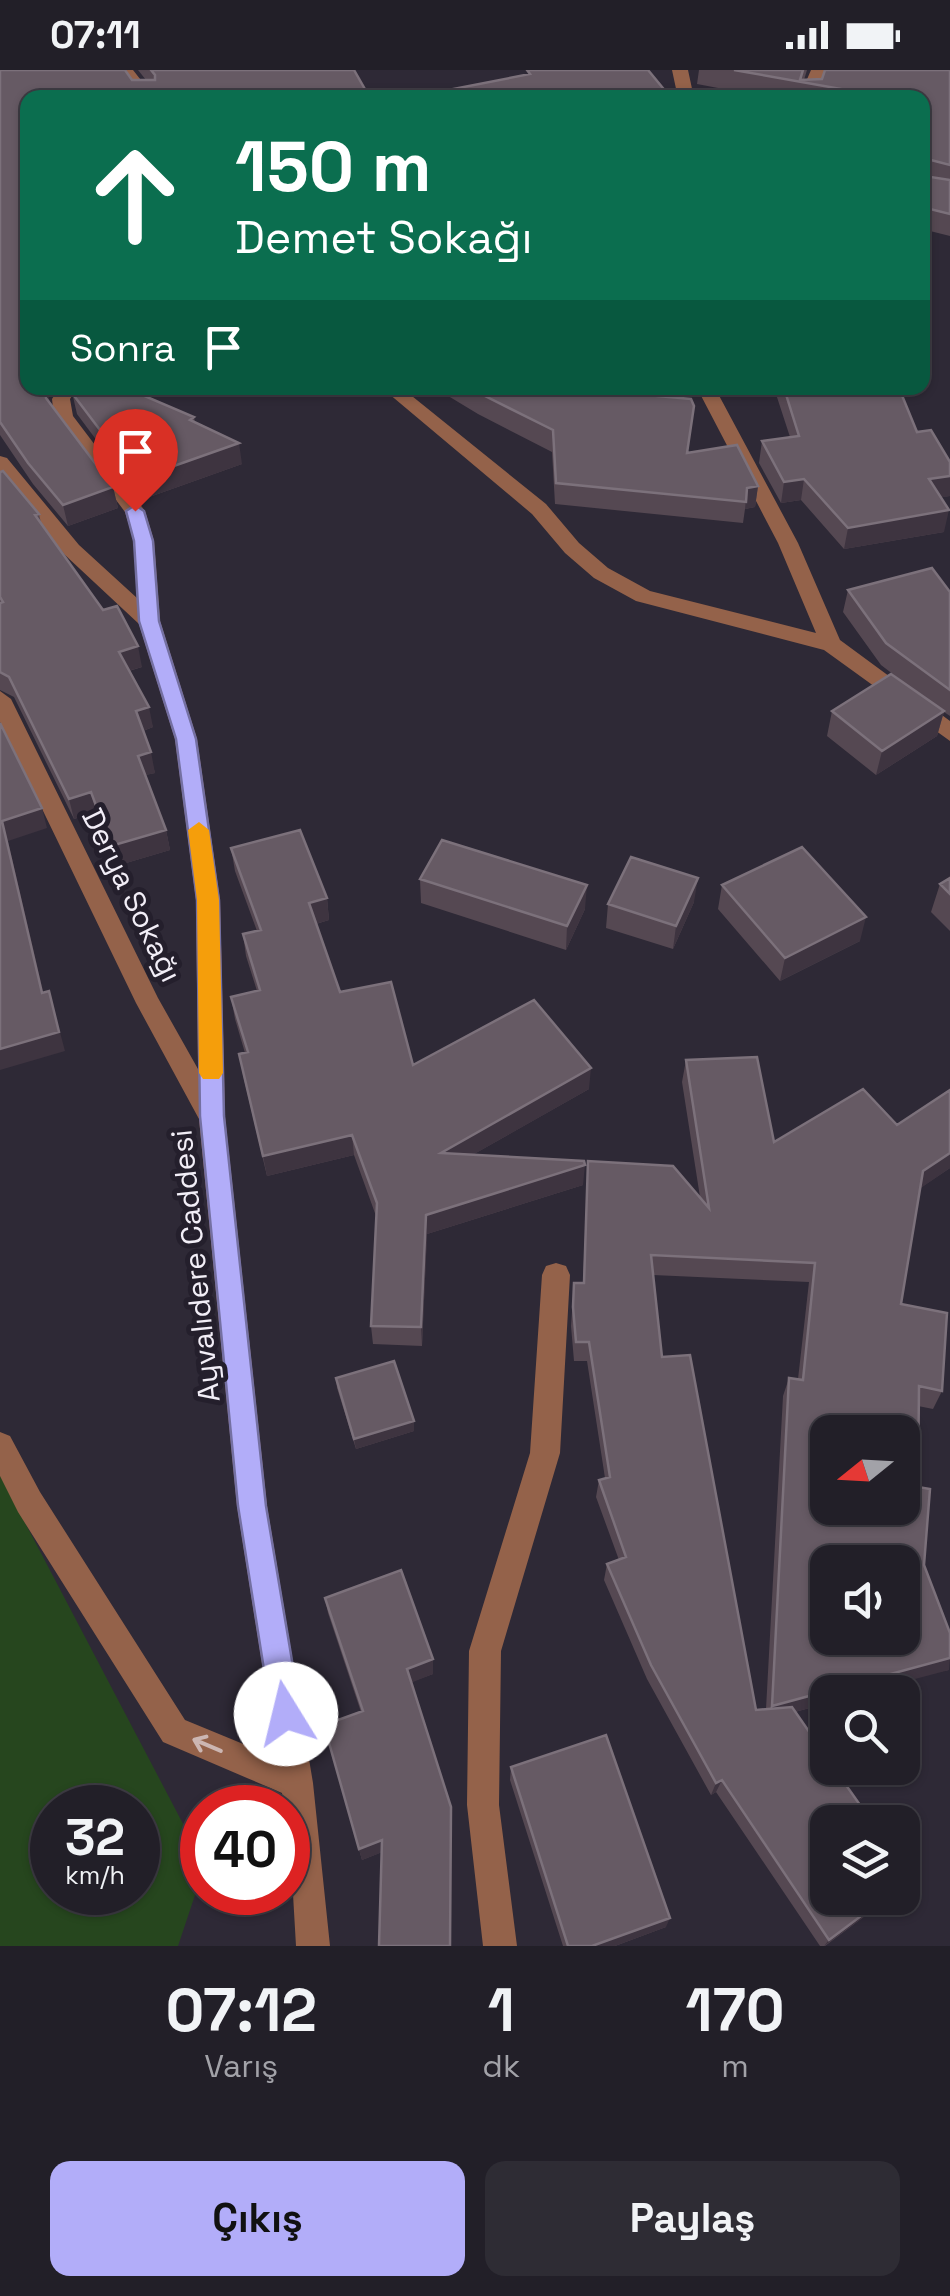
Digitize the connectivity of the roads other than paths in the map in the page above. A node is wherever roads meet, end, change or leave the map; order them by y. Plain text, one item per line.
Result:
1 (125, 70) edge
2 (141, 90) edge
3 (64, 395) edge
4 (400, 395) edge
5 (708, 395) edge
6 (0, 462) edge
7 (149, 621) junction
8 (831, 644) junction
9 (0, 698) edge
10 (950, 733) edge
11 (212, 1116) junction
12 (556, 1275) dead end
13 (0, 1446) edge
14 (297, 1783) junction
15 (314, 1946) edge
16 (500, 1946) edge

1 - 2 street
3 - 7 street
4 - 8 street
5 - 8 street
6 - 7 street, Ayvalıdere Caddesi
7 - 11 street, Ayvalıdere Caddesi
8 - 10 street
9 - 11 street, Derya Sokağı
11 - 14 street, Ayvalıdere Caddesi
12 - 16 street
14 -> 13 street
14 - 15 street, Ayvalıdere Caddesi

